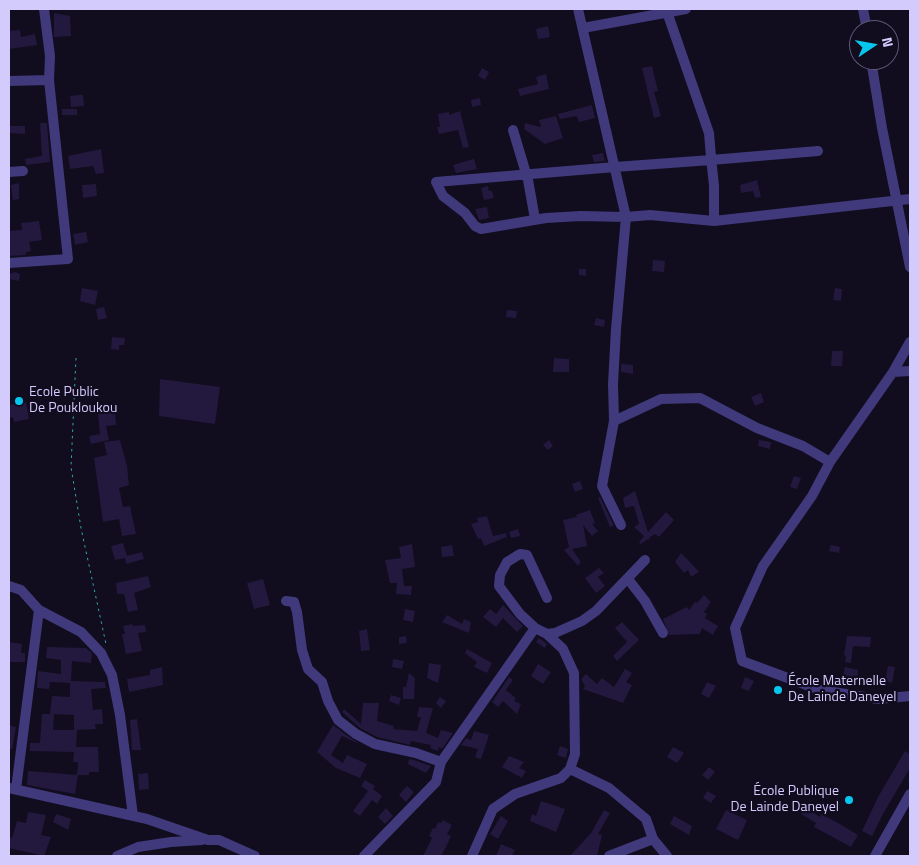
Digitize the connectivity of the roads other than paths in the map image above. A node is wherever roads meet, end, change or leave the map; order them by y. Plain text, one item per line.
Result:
1 (44, 9) edge
2 (578, 9) edge
3 (686, 9) edge
4 (667, 11) edge
5 (583, 28) junction
6 (874, 70) edge
7 (49, 80) junction
8 (9, 81) edge
9 (513, 130) dead end
10 (818, 151) dead end
11 (711, 160) junction
12 (616, 167) junction
13 (23, 171) dead end
14 (9, 172) edge
15 (526, 175) junction
16 (910, 199) edge
17 (896, 200) junction
18 (626, 217) junction
19 (535, 219) junction
20 (714, 222) junction
21 (9, 263) edge
22 (910, 267) edge
23 (910, 342) edge
24 (910, 371) edge
25 (893, 372) junction
26 (614, 421) junction
27 (830, 462) junction
28 (621, 525) dead end
29 (645, 560) dead end
30 (628, 579) junction
31 (9, 586) edge
32 (547, 598) dead end
33 (286, 601) dead end
34 (39, 610) junction
35 (535, 628) junction
36 (663, 633) dead end
37 (547, 634) junction
38 (910, 696) edge
39 (441, 762) junction
40 (570, 769) junction
41 (13, 789) edge
42 (910, 794) edge
43 (133, 816) junction
44 (653, 839) junction
45 (208, 840) junction
46 (117, 856) edge
47 (255, 856) edge
48 (364, 856) edge
49 (472, 856) edge
50 (609, 856) edge
51 (667, 856) edge
52 (875, 856) edge

1 - 7 street
2 - 5 street
3 - 4 street
4 - 5 street
4 - 11 street
5 - 12 street
6 - 17 street
7 - 8 street
7 - 21 street
9 - 15 street
10 - 11 street
11 - 12 street
11 - 20 street
12 - 15 street
12 - 18 street
13 - 14 street
15 - 19 street
15 - 19 street
16 - 17 street
17 - 20 street
17 - 22 street
18 - 19 street
18 - 20 street
18 - 26 street
23 - 25 street
24 - 25 street
25 - 27 street
26 - 27 street
26 - 28 street
27 - 38 street
29 - 30 street
30 - 36 street
30 - 37 street
31 - 34 street
32 - 35 street
33 - 39 street
34 - 41 street
34 - 43 street
35 - 37 street
35 - 39 street
37 - 40 street
39 - 48 street
40 - 44 street
40 - 49 street
41 - 43 street
42 - 52 street
43 - 45 street
44 - 50 street
44 - 51 street
45 - 46 street
45 - 47 street

